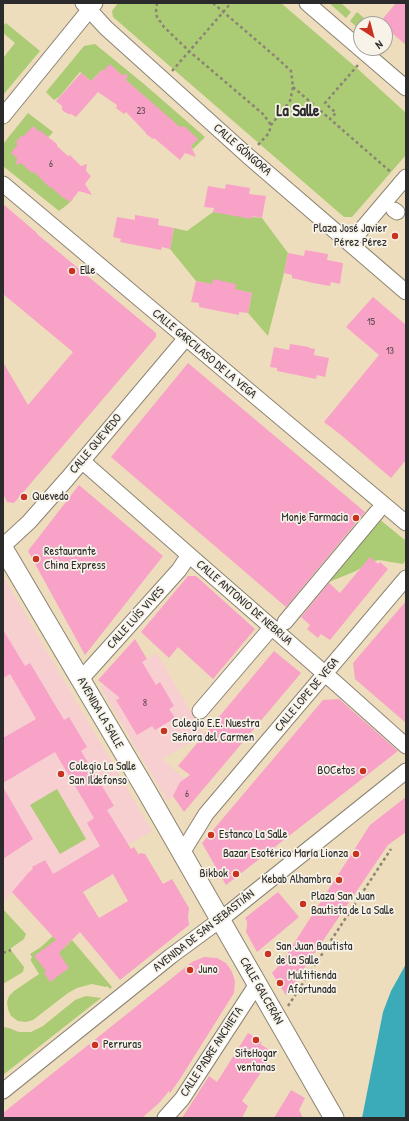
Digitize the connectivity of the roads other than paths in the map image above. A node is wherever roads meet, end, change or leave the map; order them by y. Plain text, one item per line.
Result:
1 (307, 3) edge
2 (89, 5) edge
3 (406, 88) edge
4 (3, 116) edge
5 (400, 176) edge
6 (3, 184) edge
7 (350, 243) junction
8 (406, 292) edge
9 (186, 338) junction
10 (82, 461) junction
11 (377, 512) dead end
12 (406, 523) edge
13 (3, 547) edge
14 (189, 556) junction
15 (406, 578) edge
16 (278, 624) junction
17 (326, 674) junction
18 (81, 679) junction
19 (200, 711) dead end
20 (406, 746) edge
21 (406, 771) edge
22 (182, 853) junction
23 (220, 920) junction
24 (257, 984) junction
25 (3, 1090) edge
26 (165, 1118) edge
27 (334, 1118) edge

1 - 3 street
2 - 4 street
2 - 7 street, CALLE GÓNGORA
5 - 7 street
6 - 9 street, CALLE GARCILASO DE LA VEGA
7 - 8 street, CALLE GÓNGORA
9 - 10 street, CALLE QUEVEDO
9 - 12 street, CALLE GARCILASO DE LA VEGA
10 - 13 street, CALLE QUEVEDO
10 - 14 street, CALLE ANTONIO DE NEBRIJA
11 - 16 street
13 - 18 main road, AVENIDA LA SALLE
14 - 16 street, CALLE ANTONIO DE NEBRIJA
14 - 18 street, CALLE LUÍS VIVES
15 - 17 street, CALLE LOPE DE VEGA
16 - 17 street, CALLE ANTONIO DE NEBRIJA
16 - 19 street
17 - 20 street, CALLE ANTONIO DE NEBRIJA
17 - 22 street, CALLE LOPE DE VEGA
18 - 22 main road, AVENIDA LA SALLE
21 - 23 street, AVENIDA DE SAN SEBASTIÁN
22 - 23 main road, AVENIDA LA SALLE
23 - 24 main road, CALLE GALCERÁN
23 - 25 street, AVENIDA DE SAN SEBASTIÁN
24 - 26 street, CALLE PADRE ANCHIETA
24 - 27 main road, CALLE GALCERÁN

